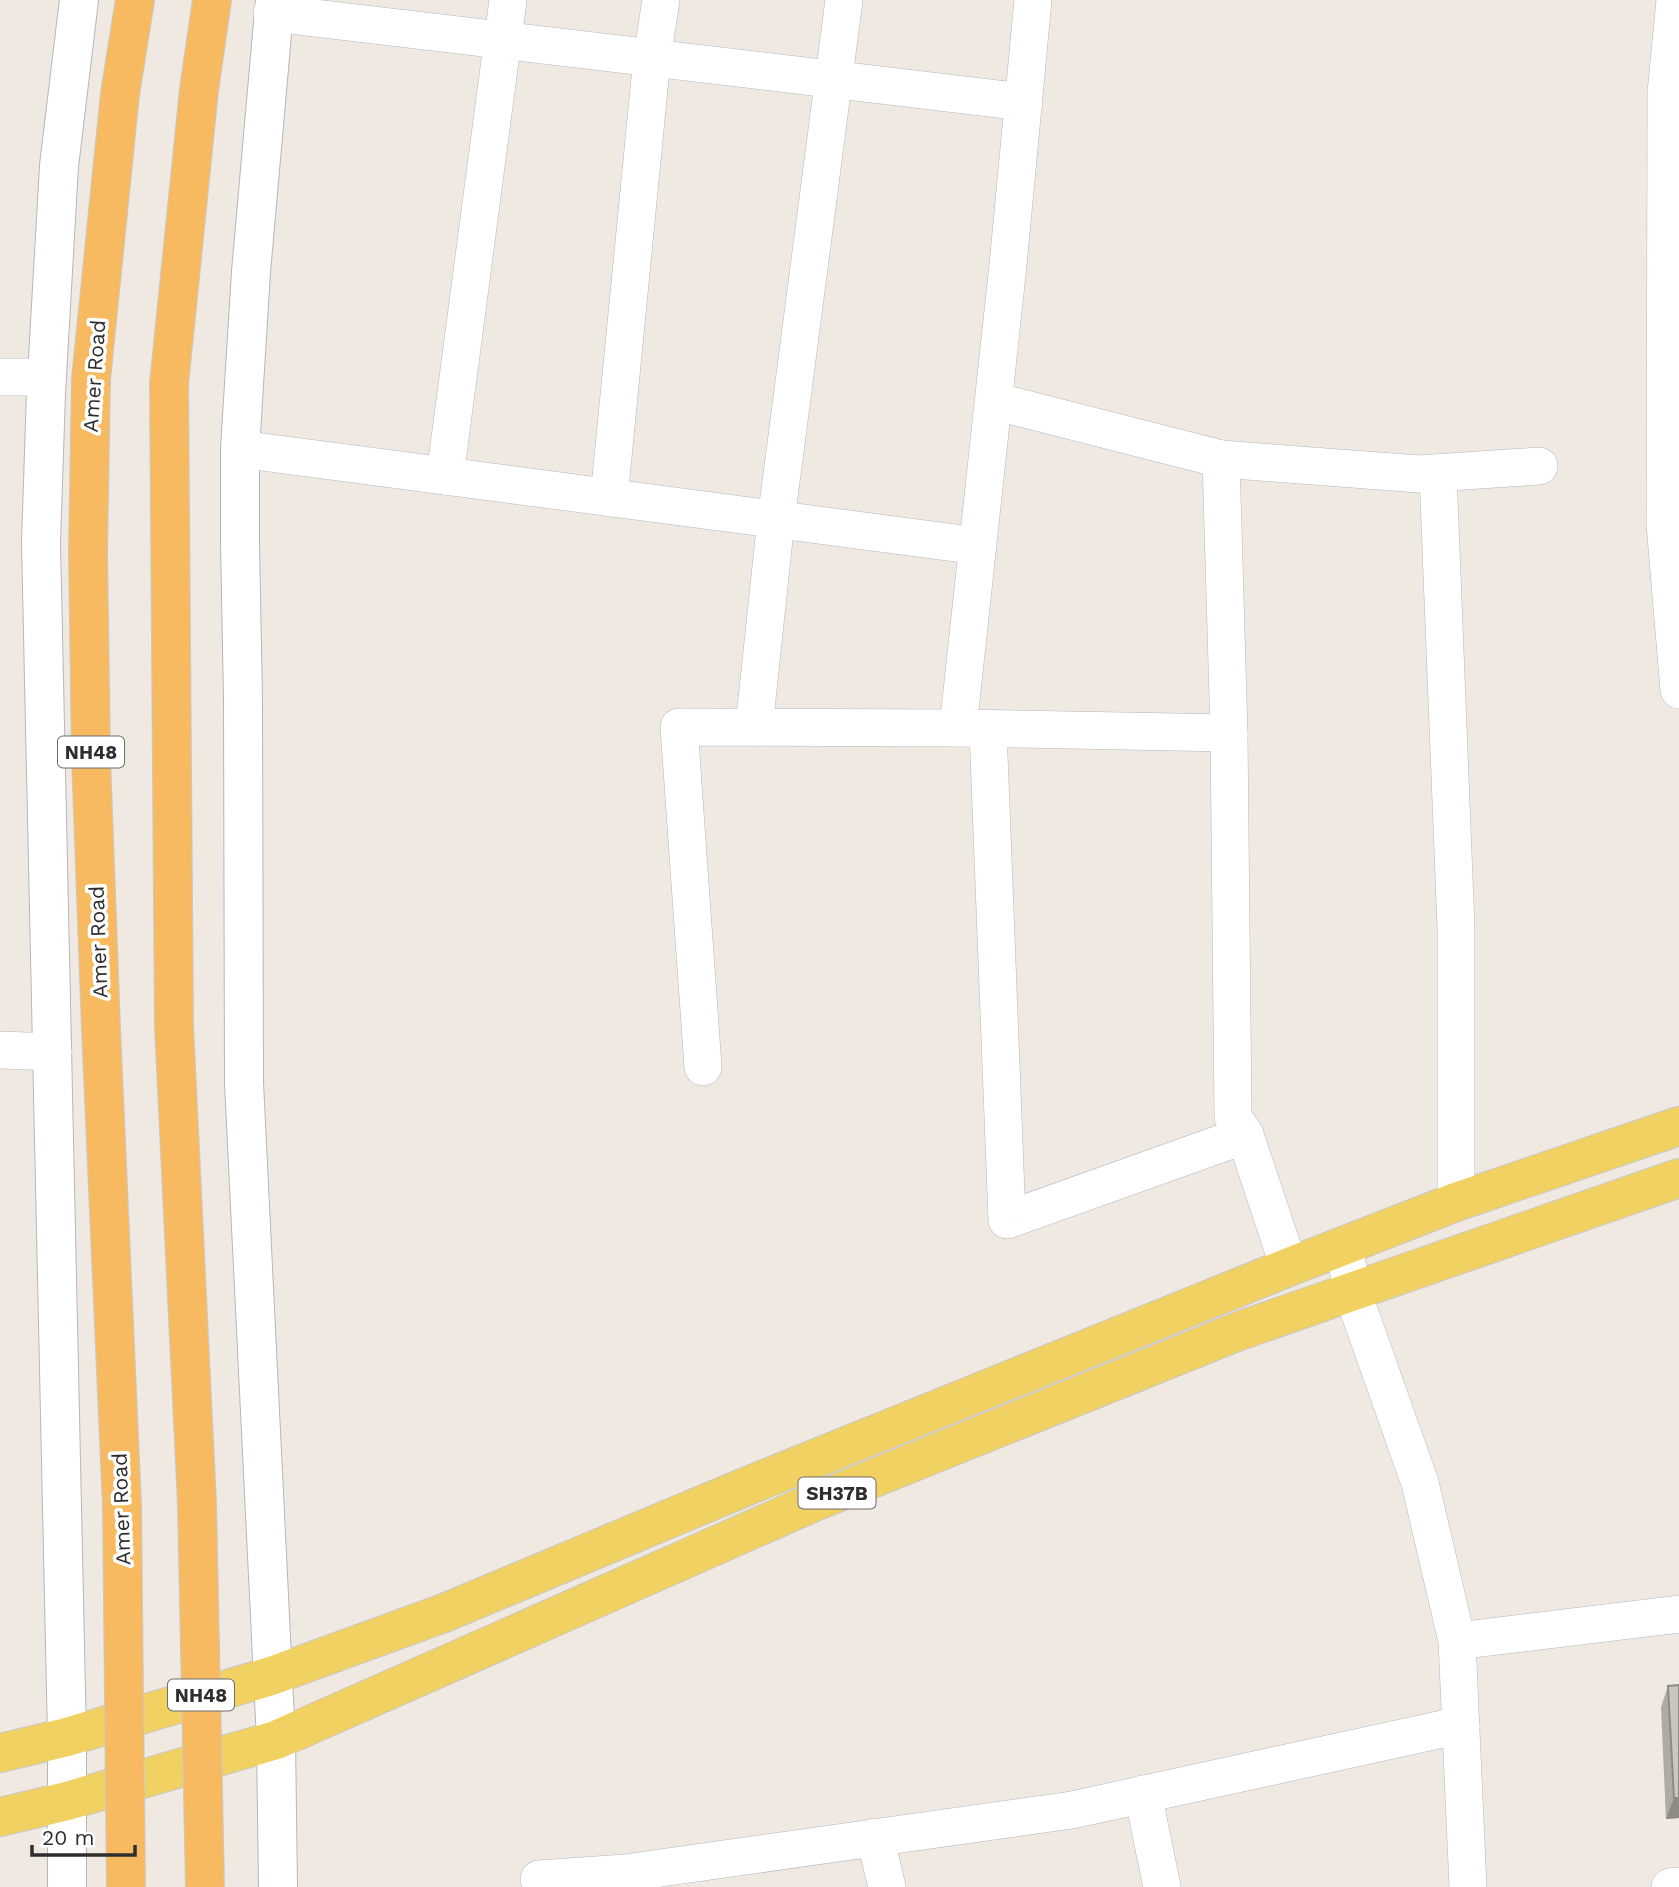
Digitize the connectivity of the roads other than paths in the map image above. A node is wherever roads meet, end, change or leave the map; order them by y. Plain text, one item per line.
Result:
1 (79, 0) edge
2 (135, 0) edge
3 (212, 0) edge
4 (508, 0) edge
5 (661, 0) edge
6 (844, 0) edge
7 (1033, 0) edge
8 (1675, 0) edge
9 (273, 6) edge
10 (503, 40) junction
11 (653, 58) junction
12 (834, 79) junction
13 (1024, 102) junction
14 (1672, 200) edge
15 (0, 377) edge
16 (47, 377) junction
17 (994, 401) junction
18 (240, 449) junction
19 (1221, 459) junction
20 (1539, 466) dead end
21 (1438, 472) junction
22 (445, 476) junction
23 (609, 498) junction
24 (776, 520) junction
25 (978, 546) junction
26 (1679, 690) edge
27 (754, 727) junction
28 (973, 729) junction
29 (1229, 733) junction
30 (0, 1050) edge
31 (53, 1052) junction
32 (703, 1066) dead end
33 (1679, 1126) edge
34 (1245, 1135) junction
35 (1679, 1178) edge
36 (1456, 1202) junction
37 (1344, 1246) junction
38 (1289, 1267) junction
39 (1352, 1292) junction
40 (1029, 1372) junction
41 (1039, 1412) junction
42 (1679, 1614) edge
43 (1457, 1642) junction
44 (271, 1676) junction
45 (1461, 1726) junction
46 (67, 1737) junction
47 (276, 1740) junction
48 (0, 1753) edge
49 (1143, 1794) junction
50 (67, 1801) junction
51 (0, 1816) edge
52 (875, 1837) junction
53 (538, 1879) dead end
54 (1679, 1886) edge
55 (67, 1887) edge
56 (126, 1887) edge
57 (205, 1887) edge
58 (278, 1887) edge
59 (887, 1887) edge
60 (1162, 1887) edge
61 (1468, 1887) edge
62 (1670, 1887) edge

1 - 16 street
2 - 56 highway, Amer Road / NH48, bridge
3 - 57 highway, NH48, bridge
4 - 10 street
5 - 11 street
6 - 12 street
7 - 13 street
8 - 14 street
9 - 10 street
9 - 18 street
10 - 11 street
10 - 22 street
11 - 12 street
11 - 23 street
12 - 13 street
12 - 24 street
13 - 17 street
14 - 26 street
15 - 16 street
16 - 31 street
17 - 19 street
17 - 25 street
18 - 22 street
18 - 44 street
19 - 21 street
19 - 29 street
20 - 21 street
21 - 36 street
22 - 23 street
23 - 24 street
24 - 25 street
24 - 27 street
25 - 28 street
27 - 28 street
27 - 32 street
28 - 29 street
28 - 34 street
29 - 34 street
30 - 31 street
31 - 46 street
33 - 36 main road, SH37B
34 - 38 street
35 - 39 main road, SH37B
36 - 37 main road, SH37B
37 - 38 main road, SH37B
37 - 39 street
38 - 40 main road, SH37B
39 - 41 main road, SH37B
39 - 43 street
40 - 41 main road
40 - 44 main road, SH37B
41 - 47 main road, SH37B
42 - 43 street
43 - 45 street
44 - 46 main road, SH37B
44 - 47 street
45 - 49 street
45 - 61 street
46 - 48 main road, SH37B
46 - 50 street
47 - 50 main road, SH37B
47 - 58 street
49 - 52 street
49 - 60 street
50 - 51 main road, SH37B
50 - 55 street
52 - 53 street
52 - 59 street
54 - 62 street

